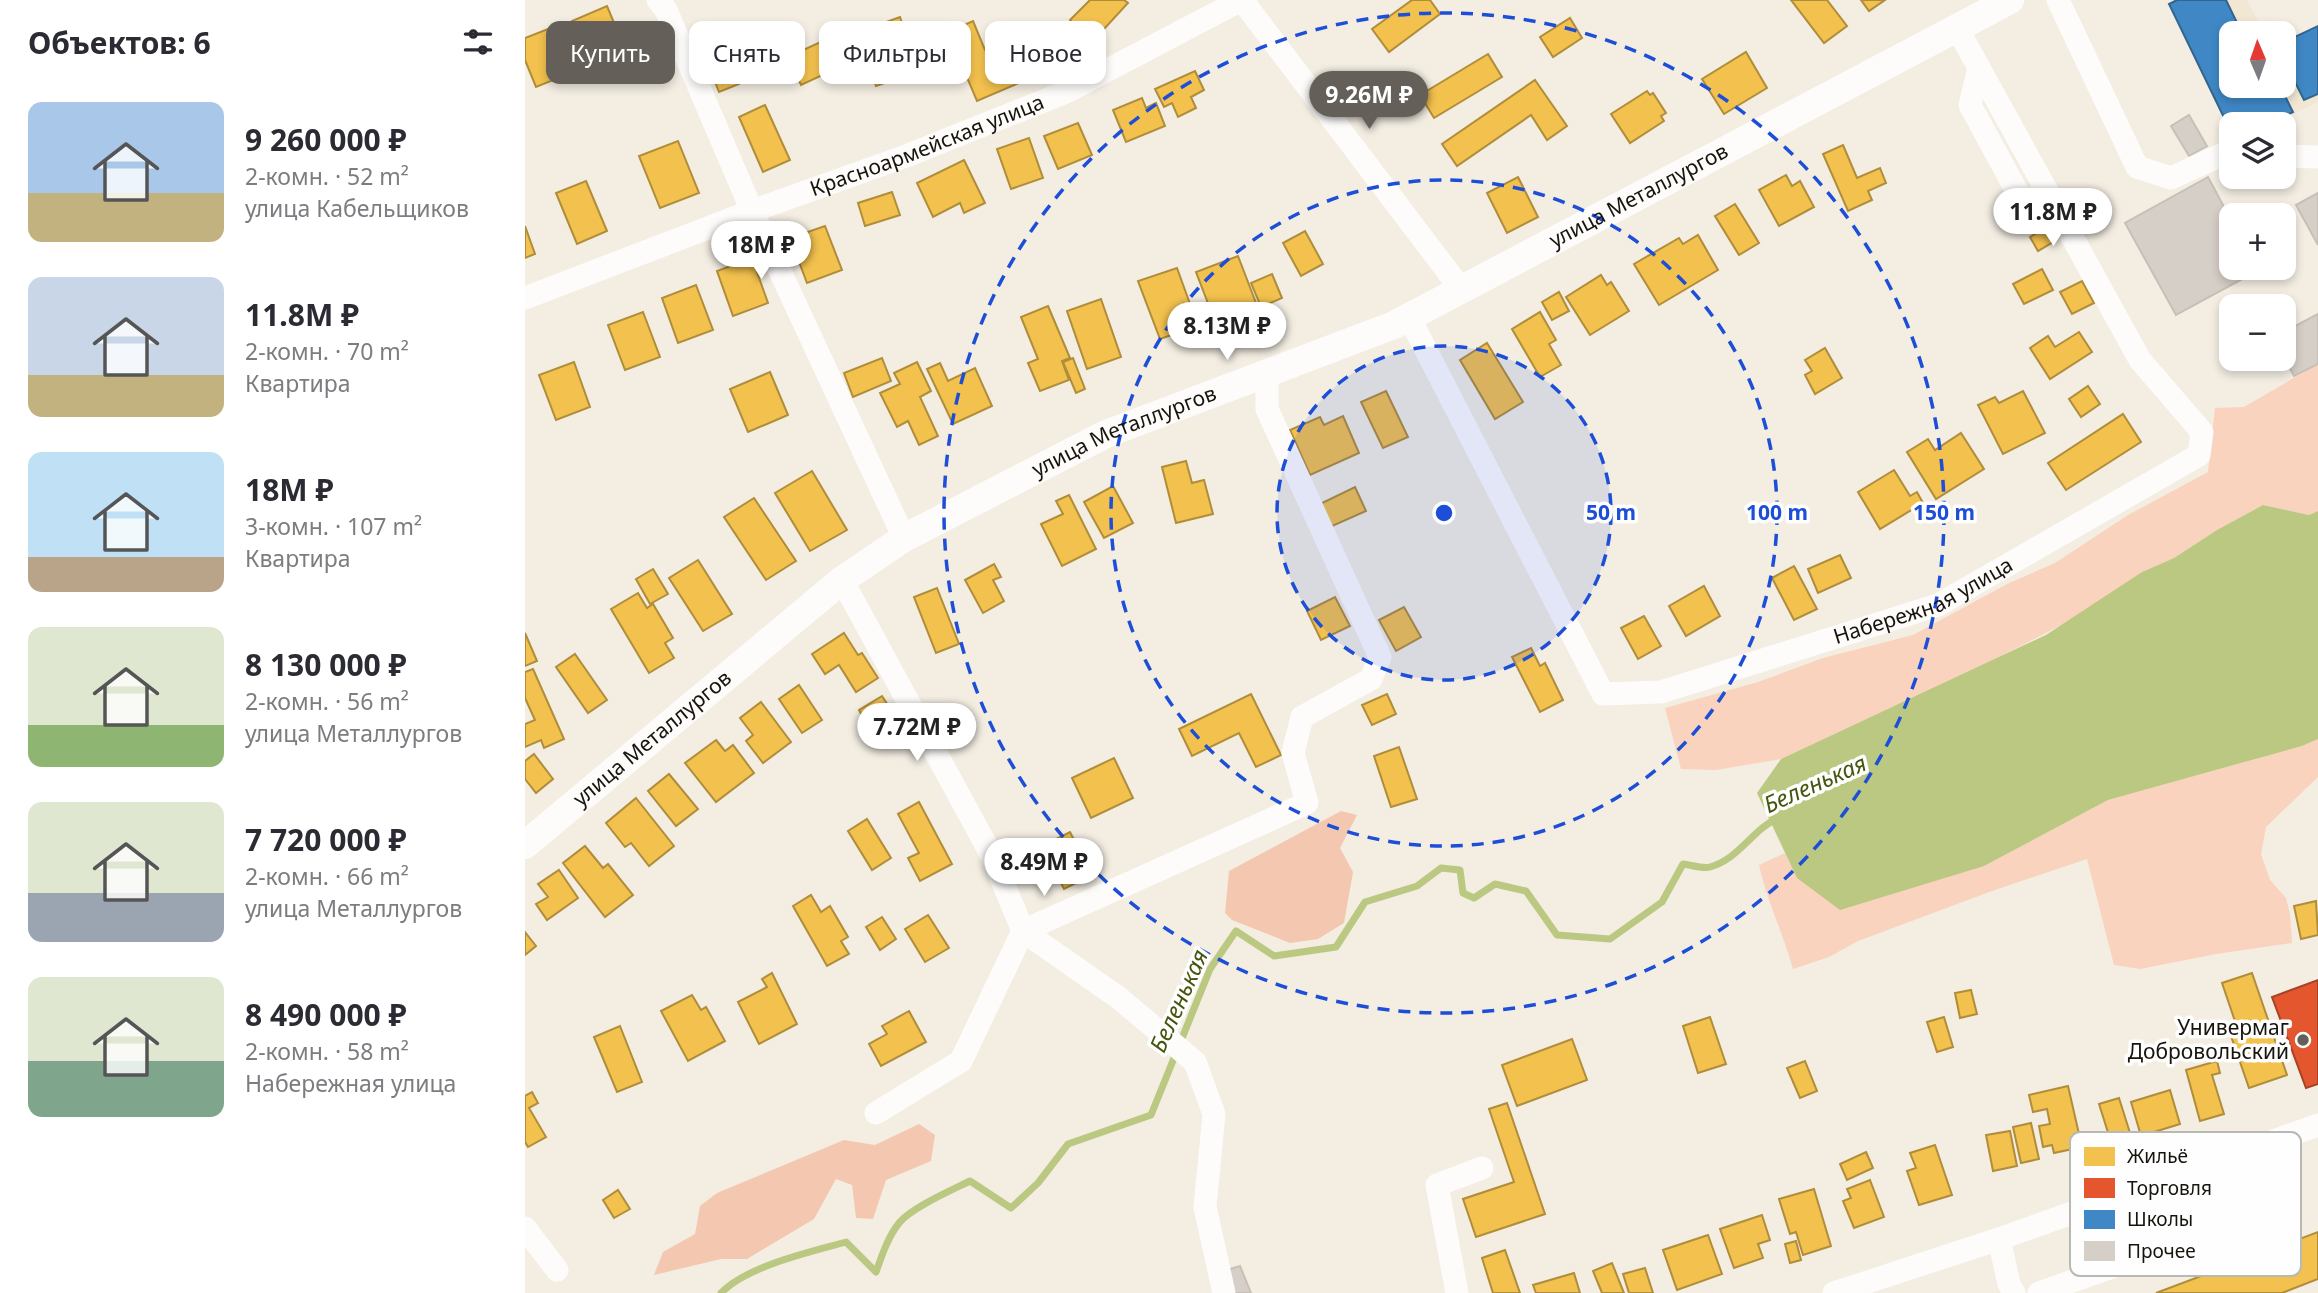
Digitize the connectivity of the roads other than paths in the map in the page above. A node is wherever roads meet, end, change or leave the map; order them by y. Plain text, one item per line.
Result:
1 (658, 0) edge
2 (1242, 0) edge
3 (2010, 0) edge
4 (2058, 0) edge
5 (1957, 28) junction
6 (2219, 156) edge
7 (2296, 156) edge
8 (2318, 157) edge
9 (752, 211) junction
10 (1461, 289) junction
11 (525, 298) edge
12 (1409, 317) junction
13 (1267, 373) junction
14 (904, 538) junction
15 (842, 580) junction
16 (525, 845) edge
17 (1024, 931) junction
18 (876, 1113) dead end
19 (2318, 1125) edge
20 (2299, 1132) edge
21 (1482, 1168) dead end
22 (2070, 1214) edge
23 (525, 1228) edge
24 (1999, 1239) junction
25 (557, 1270) dead end
26 (2087, 1276) edge
27 (1224, 1293) edge
28 (1457, 1293) edge
29 (1834, 1293) edge
30 (2014, 1293) edge
31 (2039, 1293) edge

1 - 9 street
2 - 9 street, Красноармейская улица
2 - 10 street
3 - 5 main road, улица Металлургов
4 - 6 street
5 - 10 main road, улица Металлургов
5 - 12 street, Набережная улица
7 - 8 street
9 - 11 street, Красноармейская улица
9 - 14 street
10 - 12 main road, улица Металлургов
12 - 13 main road, улица Металлургов
13 - 14 main road, улица Металлургов
13 - 17 street
14 - 15 main road, улица Металлургов
15 - 16 main road, улица Металлургов
15 - 17 street
17 - 18 street
17 - 27 street
19 - 20 street
21 - 28 street
22 - 24 street
23 - 25 street
24 - 29 street
24 - 30 street
26 - 31 street

